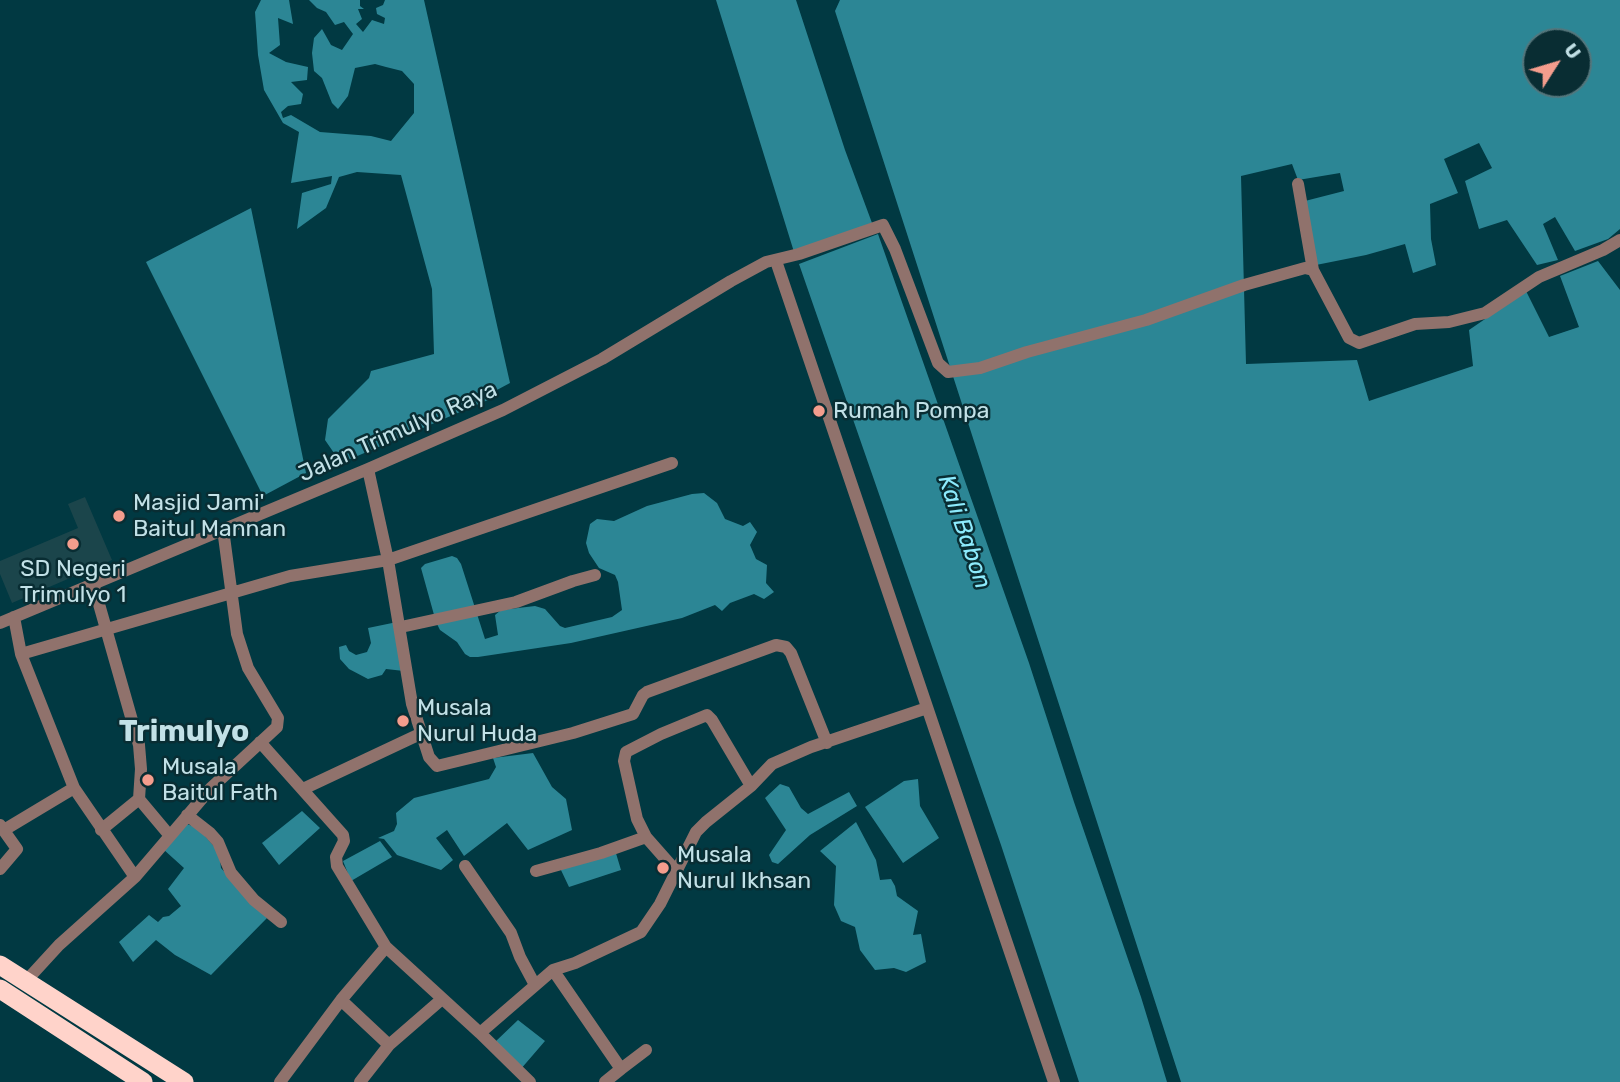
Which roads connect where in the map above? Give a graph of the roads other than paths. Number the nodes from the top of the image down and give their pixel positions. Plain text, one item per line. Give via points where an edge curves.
1 (1298, 184) dead end
2 (1620, 240) edge
3 (776, 261) junction
4 (1313, 270) junction
5 (672, 463) dead end
6 (368, 469) junction
7 (223, 529) junction
8 (388, 560) junction
9 (595, 575) dead end
10 (93, 583) junction
11 (231, 591) junction
12 (14, 617) junction
13 (0, 623) edge
14 (401, 627) junction
15 (107, 629) junction
16 (21, 654) junction
17 (927, 708) junction
18 (421, 734) junction
19 (260, 742) junction
20 (827, 743) junction
21 (751, 786) junction
22 (74, 788) junction
23 (303, 789) junction
24 (139, 799) junction
25 (187, 815) junction
26 (2, 827) edge
27 (102, 830) junction
28 (170, 836) junction
29 (646, 837) junction
30 (465, 866) dead end
31 (0, 869) edge
32 (536, 871) dead end
33 (676, 871) junction
34 (135, 877) junction
35 (281, 922) dead end
36 (386, 947) junction
37 (0, 965) edge
38 (553, 970) junction
39 (26, 981) junction
40 (535, 985) junction
41 (0, 990) edge
42 (442, 999) junction
43 (341, 1000) junction
44 (480, 1033) junction
45 (389, 1045) junction
46 (646, 1050) dead end
47 (621, 1069) junction
48 (143, 1082) edge
49 (184, 1082) edge
50 (281, 1082) edge
51 (360, 1082) edge
52 (530, 1082) edge
53 (605, 1082) edge
54 (1054, 1082) edge

1 - 4 street
2 - 4 street via 1539,277 1485,313 1450,323 1415,324 1359,343 1349,338
3 - 4 street, Jalan Trimulyo Raya via 883,225 938,363 948,372 979,368 1146,320 1244,285 1305,268
3 - 6 street, Jalan Trimulyo Raya via 731,281 602,359 503,410
3 - 17 street
5 - 8 street
6 - 7 street, Jalan Trimulyo Raya
6 - 8 street
7 - 10 street, Jalan Trimulyo Raya
7 - 11 street
8 - 11 street
8 - 14 street
9 - 14 street via 516,602
10 - 12 street, Jalan Trimulyo Raya
10 - 15 street
11 - 15 street
11 - 19 street via 243,656 278,718 277,727
12 - 13 street, Jalan Trimulyo Raya
12 - 16 street
14 - 18 street
15 - 16 street
15 - 24 street via 139,745
16 - 22 street
17 - 20 street
17 - 54 street
18 - 20 street via 432,763 444,766 633,714 647,692 781,645 791,653
18 - 23 street
19 - 23 street
19 - 25 street
20 - 21 street via 777,761
21 - 29 street via 707,715 660,734 624,755 637,819
21 - 33 street via 700,827
22 - 26 street
22 - 27 street
23 - 36 street via 343,835 337,866
24 - 27 street
24 - 28 street
25 - 28 street
25 - 35 street via 218,842 225,864 238,882
26 - 31 street via 17,851
27 - 34 street
28 - 34 street
29 - 32 street
29 - 33 street
30 - 40 street via 511,933
33 - 38 street via 640,932
34 - 39 street
36 - 42 street
36 - 43 street
37 - 39 highway
38 - 40 street
38 - 47 street
39 - 49 highway
40 - 44 street
41 - 48 highway
42 - 44 street
42 - 45 street
43 - 45 street
43 - 50 street
44 - 52 street
45 - 51 street
46 - 47 street
47 - 53 street

